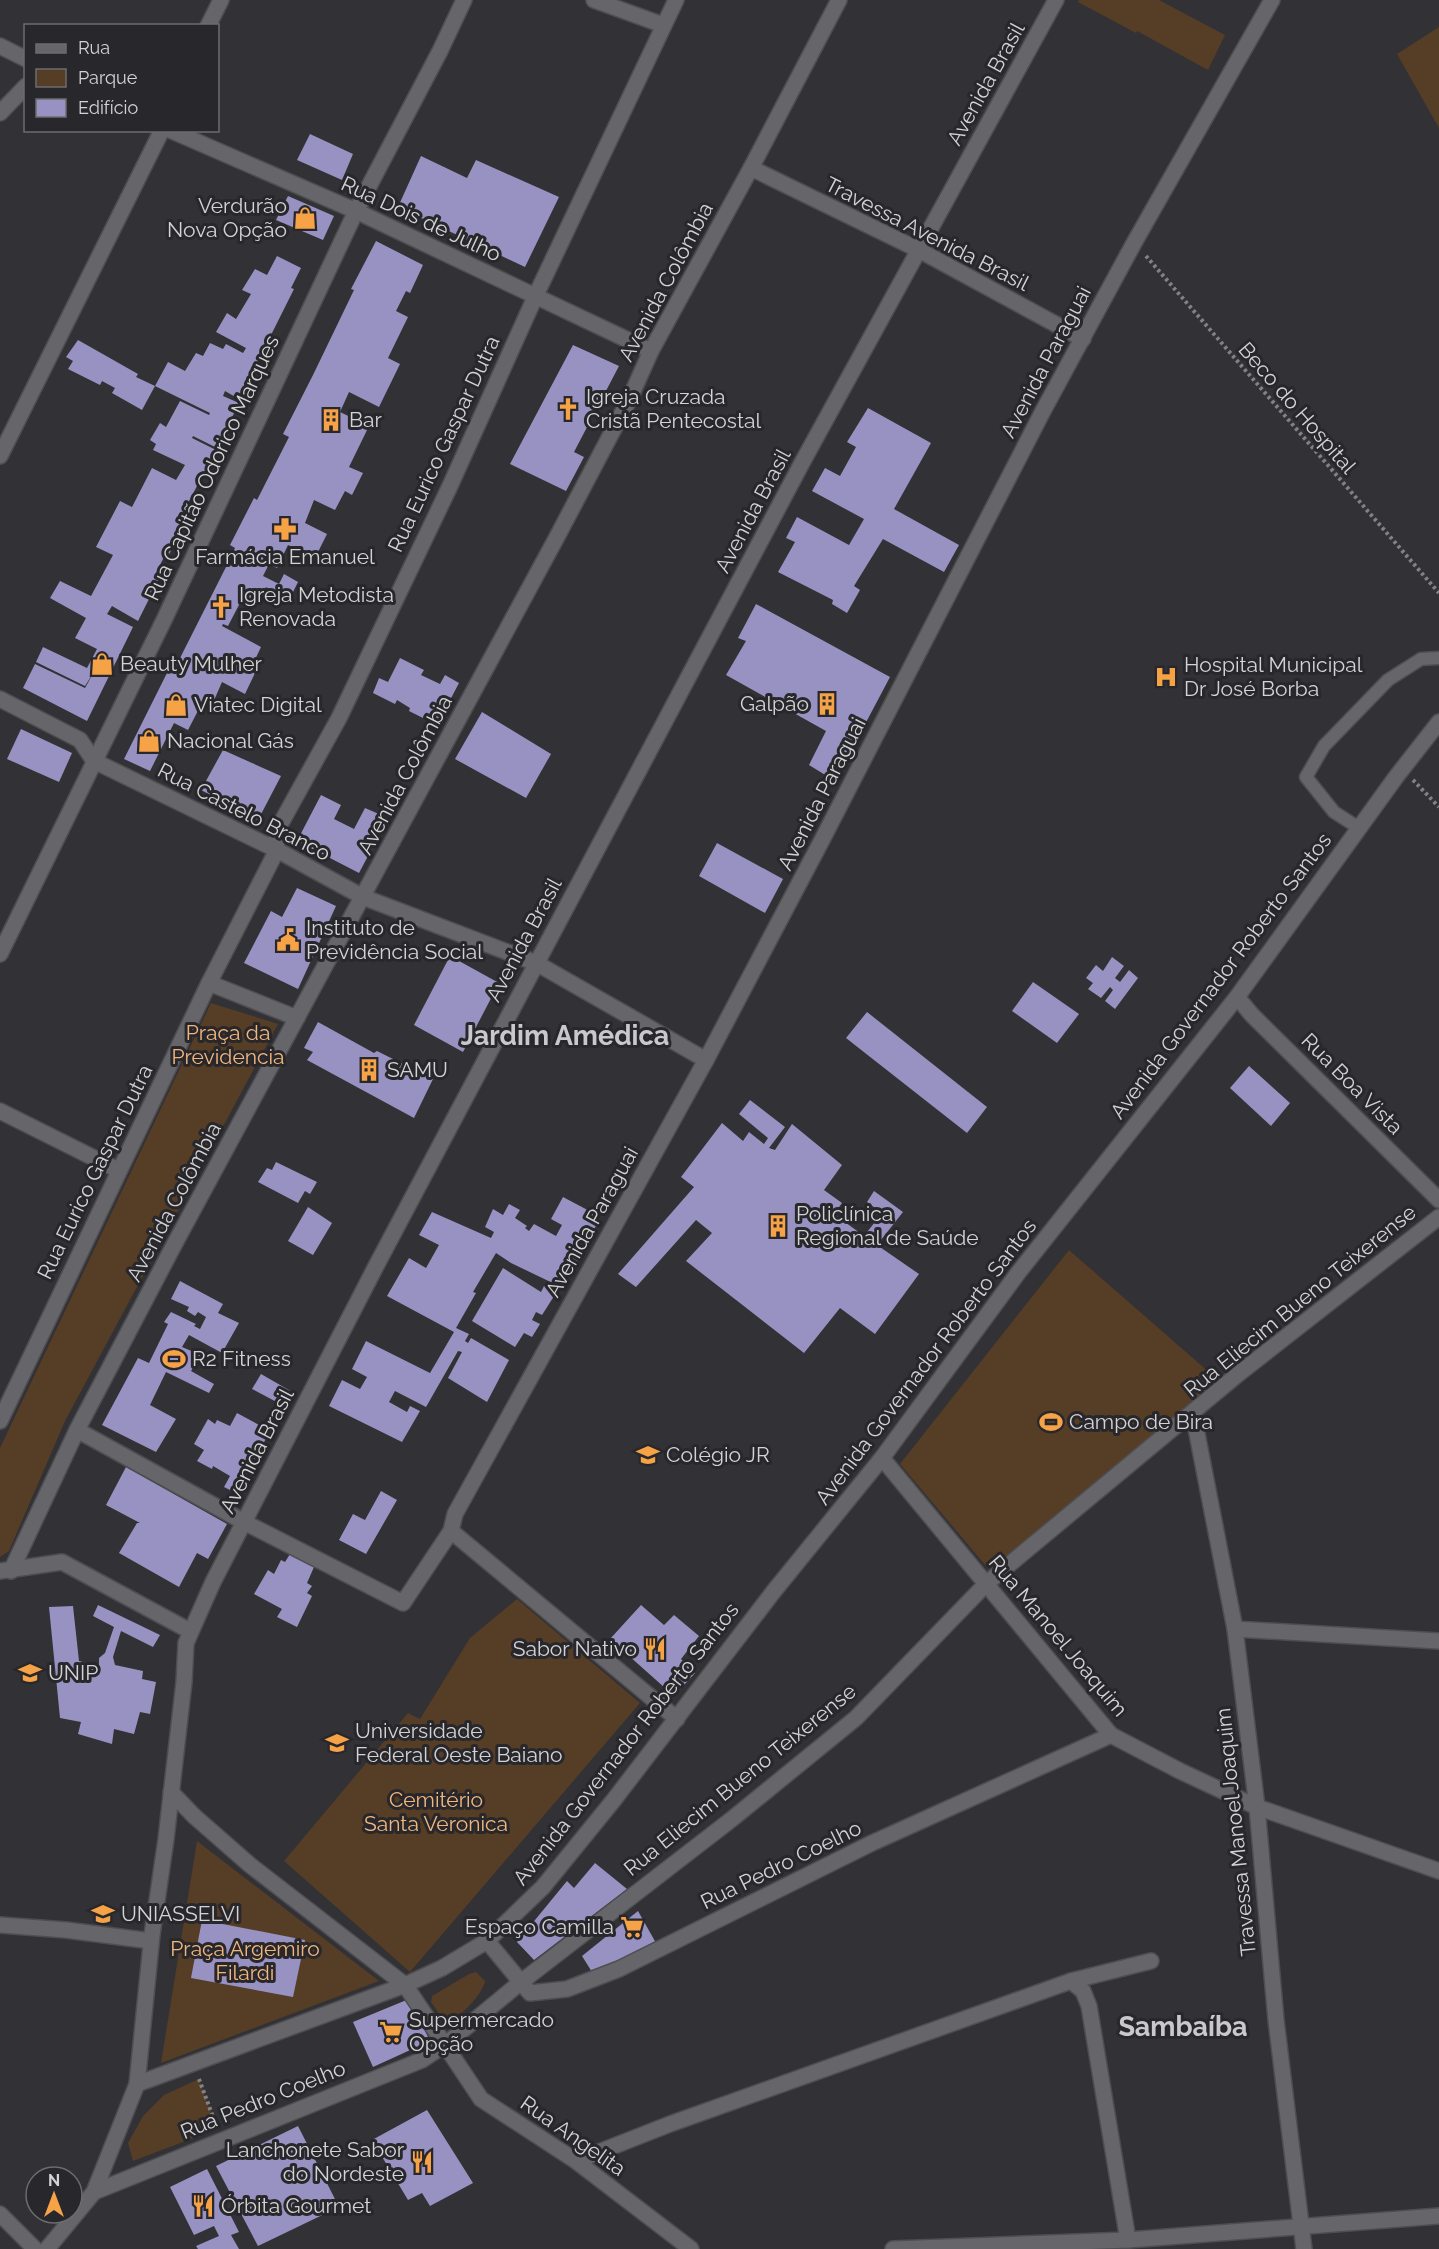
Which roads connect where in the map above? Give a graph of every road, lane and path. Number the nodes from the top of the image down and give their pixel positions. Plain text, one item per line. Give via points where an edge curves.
1 (221, 0) edge
2 (464, 0) edge
3 (594, 0) edge
4 (676, 0) edge
5 (839, 0) edge
6 (1056, 0) edge
7 (1272, 0) edge
8 (209, 24) edge
9 (663, 26) junction
10 (0, 46) edge
11 (24, 58) edge
12 (24, 88) edge
13 (0, 113) edge
14 (161, 132) edge
15 (175, 132) edge
16 (751, 168) junction
17 (356, 211) junction
18 (1134, 243) junction
19 (919, 250) junction
20 (536, 295) junction
21 (1083, 339) junction
22 (651, 351) junction
23 (0, 456) edge
24 (1439, 593) edge
25 (1439, 658) edge
26 (0, 699) edge
27 (1439, 722) edge
28 (94, 761) junction
29 (1402, 769) junction
30 (1439, 807) edge
31 (1359, 828) junction
32 (277, 850) junction
33 (363, 897) junction
34 (4, 933) edge
35 (0, 954) edge
36 (536, 963) junction
37 (209, 983) junction
38 (1237, 997) junction
39 (297, 1018) junction
40 (705, 1060) junction
41 (0, 1111) edge
42 (118, 1170) junction
43 (1439, 1200) edge
44 (1439, 1217) edge
45 (4, 1401) edge
46 (1193, 1413) junction
47 (0, 1421) edge
48 (77, 1430) junction
49 (882, 1458) junction
50 (244, 1522) junction
51 (451, 1531) junction
52 (5, 1571) edge
53 (987, 1582) junction
54 (1235, 1629) junction
55 (190, 1631) junction
56 (1439, 1641) edge
57 (677, 1719) junction
58 (1111, 1735) junction
59 (171, 1792) junction
60 (1257, 1807) junction
61 (1439, 1871) edge
62 (0, 1925) edge
63 (151, 1941) junction
64 (487, 1941) junction
65 (1151, 1961) dead end
66 (1071, 1981) junction
67 (521, 1982) junction
68 (405, 1985) junction
69 (446, 2044) junction
70 (193, 2064) junction
71 (137, 2084) junction
72 (222, 2140) junction
73 (576, 2162) junction
74 (94, 2192) junction
75 (0, 2214) edge
76 (1439, 2216) edge
77 (1302, 2225) junction
78 (1128, 2240) junction
79 (34, 2249) edge
80 (47, 2249) edge
81 (691, 2249) edge
82 (893, 2249) edge
83 (1304, 2249) edge

1 - 8 street
2 - 17 street, Rua Capitão Odorico Marques
3 - 9 street
4 - 9 street, Rua Eurico Gaspar Dutra
5 - 16 street, Avenida Colômbia
6 - 19 street, Avenida Brasil
7 - 18 street, Avenida Paraguai
9 - 20 street, Rua Eurico Gaspar Dutra
10 - 11 street
12 - 13 street
14 - 23 street
15 - 17 street, Rua Dois de Julho
16 - 19 street, Travessa Avenida Brasil
16 - 22 street, Avenida Colômbia
17 - 20 street, Rua Dois de Julho
17 - 28 street, Rua Capitão Odorico Marques
18 - 21 street, Avenida Paraguai
18 - 24 path, Beco do Hospital
19 - 21 street, Travessa Avenida Brasil
19 - 36 street, Avenida Brasil
20 - 22 street, Rua Dois de Julho
20 - 32 street, Rua Eurico Gaspar Dutra via 339,718 276,832
21 - 40 street, Avenida Paraguai
22 - 33 street, Avenida Colômbia via 558,535
25 - 31 lane via 1421,659 1388,680 1324,746 1306,777 1334,812
26 - 28 street, Rua Castelo Branco via 80,741
27 - 29 street, Avenida Governador Roberto Santos
28 - 32 street, Rua Castelo Branco
28 - 34 street, Rua Capitão Odorico Marques
29 - 30 path
29 - 31 street, Avenida Governador Roberto Santos
31 - 38 street, Avenida Governador Roberto Santos
32 - 33 street, Rua Castelo Branco
32 - 37 street, Rua Eurico Gaspar Dutra
33 - 36 street, Rua Castelo Branco
33 - 39 street, Avenida Colômbia
34 - 35 street, Rua Capitão Odorico Marques
36 - 40 street, Rua Castelo Branco
36 - 50 street, Avenida Brasil
37 - 39 street
37 - 42 street, Rua Eurico Gaspar Dutra
38 - 43 street, Rua Boa Vista
38 - 49 street, Avenida Governador Roberto Santos via 1018,1273
39 - 48 street, Avenida Colômbia
40 - 51 street, Avenida Paraguai via 455,1514
41 - 42 street
42 - 45 street, Rua Eurico Gaspar Dutra
44 - 46 street, Rua Eliecim Bueno Teixerense
45 - 47 street, Rua Eurico Gaspar Dutra
46 - 53 street, Rua Eliecim Bueno Teixerense
46 - 54 street, Travessa Manoel Joaquim
48 - 50 street
48 - 52 street, Avenida Colômbia
49 - 53 street, Rua Manoel Joaquim
49 - 57 street, Avenida Governador Roberto Santos
50 - 51 street, Avenida Paraguai via 404,1603
50 - 55 street, Avenida Brasil
51 - 57 street
52 - 55 street via 62,1562
53 - 58 street, Rua Manoel Joaquim
53 - 67 street, Rua Eliecim Bueno Teixerense via 856,1718
54 - 56 street
54 - 60 street, Travessa Manoel Joaquim
55 - 59 street, Avenida Brasil
57 - 64 street, Avenida Governador Roberto Santos via 543,1887
58 - 60 street, Rua Manoel Joaquim
58 - 67 street, Rua Pedro Coelho via 872,1843 619,1969 547,1993 530,1993
59 - 63 street, Avenida Brasil
59 - 68 street, Rua Angelita via 250,1865
60 - 61 street, Rua Manoel Joaquim
60 - 77 street, Travessa Manoel Joaquim via 1276,2020
62 - 63 street
63 - 71 street, Avenida Brasil
64 - 67 street, Rua Pedro Coelho
64 - 68 street, Avenida Governador Roberto Santos
65 - 66 street
66 - 73 street via 670,2124
66 - 78 street via 1083,1991 1089,2006
67 - 69 street, Rua Eliecim Bueno Teixerense
68 - 69 street, Rua Angelita
68 - 70 street, Avenida Governador Roberto Santos
69 - 72 street, Rua Pedro Coelho via 422,2060
69 - 73 street, Rua Angelita via 481,2099
70 - 71 street, Avenida Governador Roberto Santos
70 - 72 path
71 - 74 street, Avenida Brasil
72 - 74 street, Rua Pedro Coelho
73 - 81 street, Rua Angelita
74 - 80 street
75 - 79 street
76 - 77 street
77 - 78 street
77 - 83 street, Travessa Manoel Joaquim
78 - 82 street

